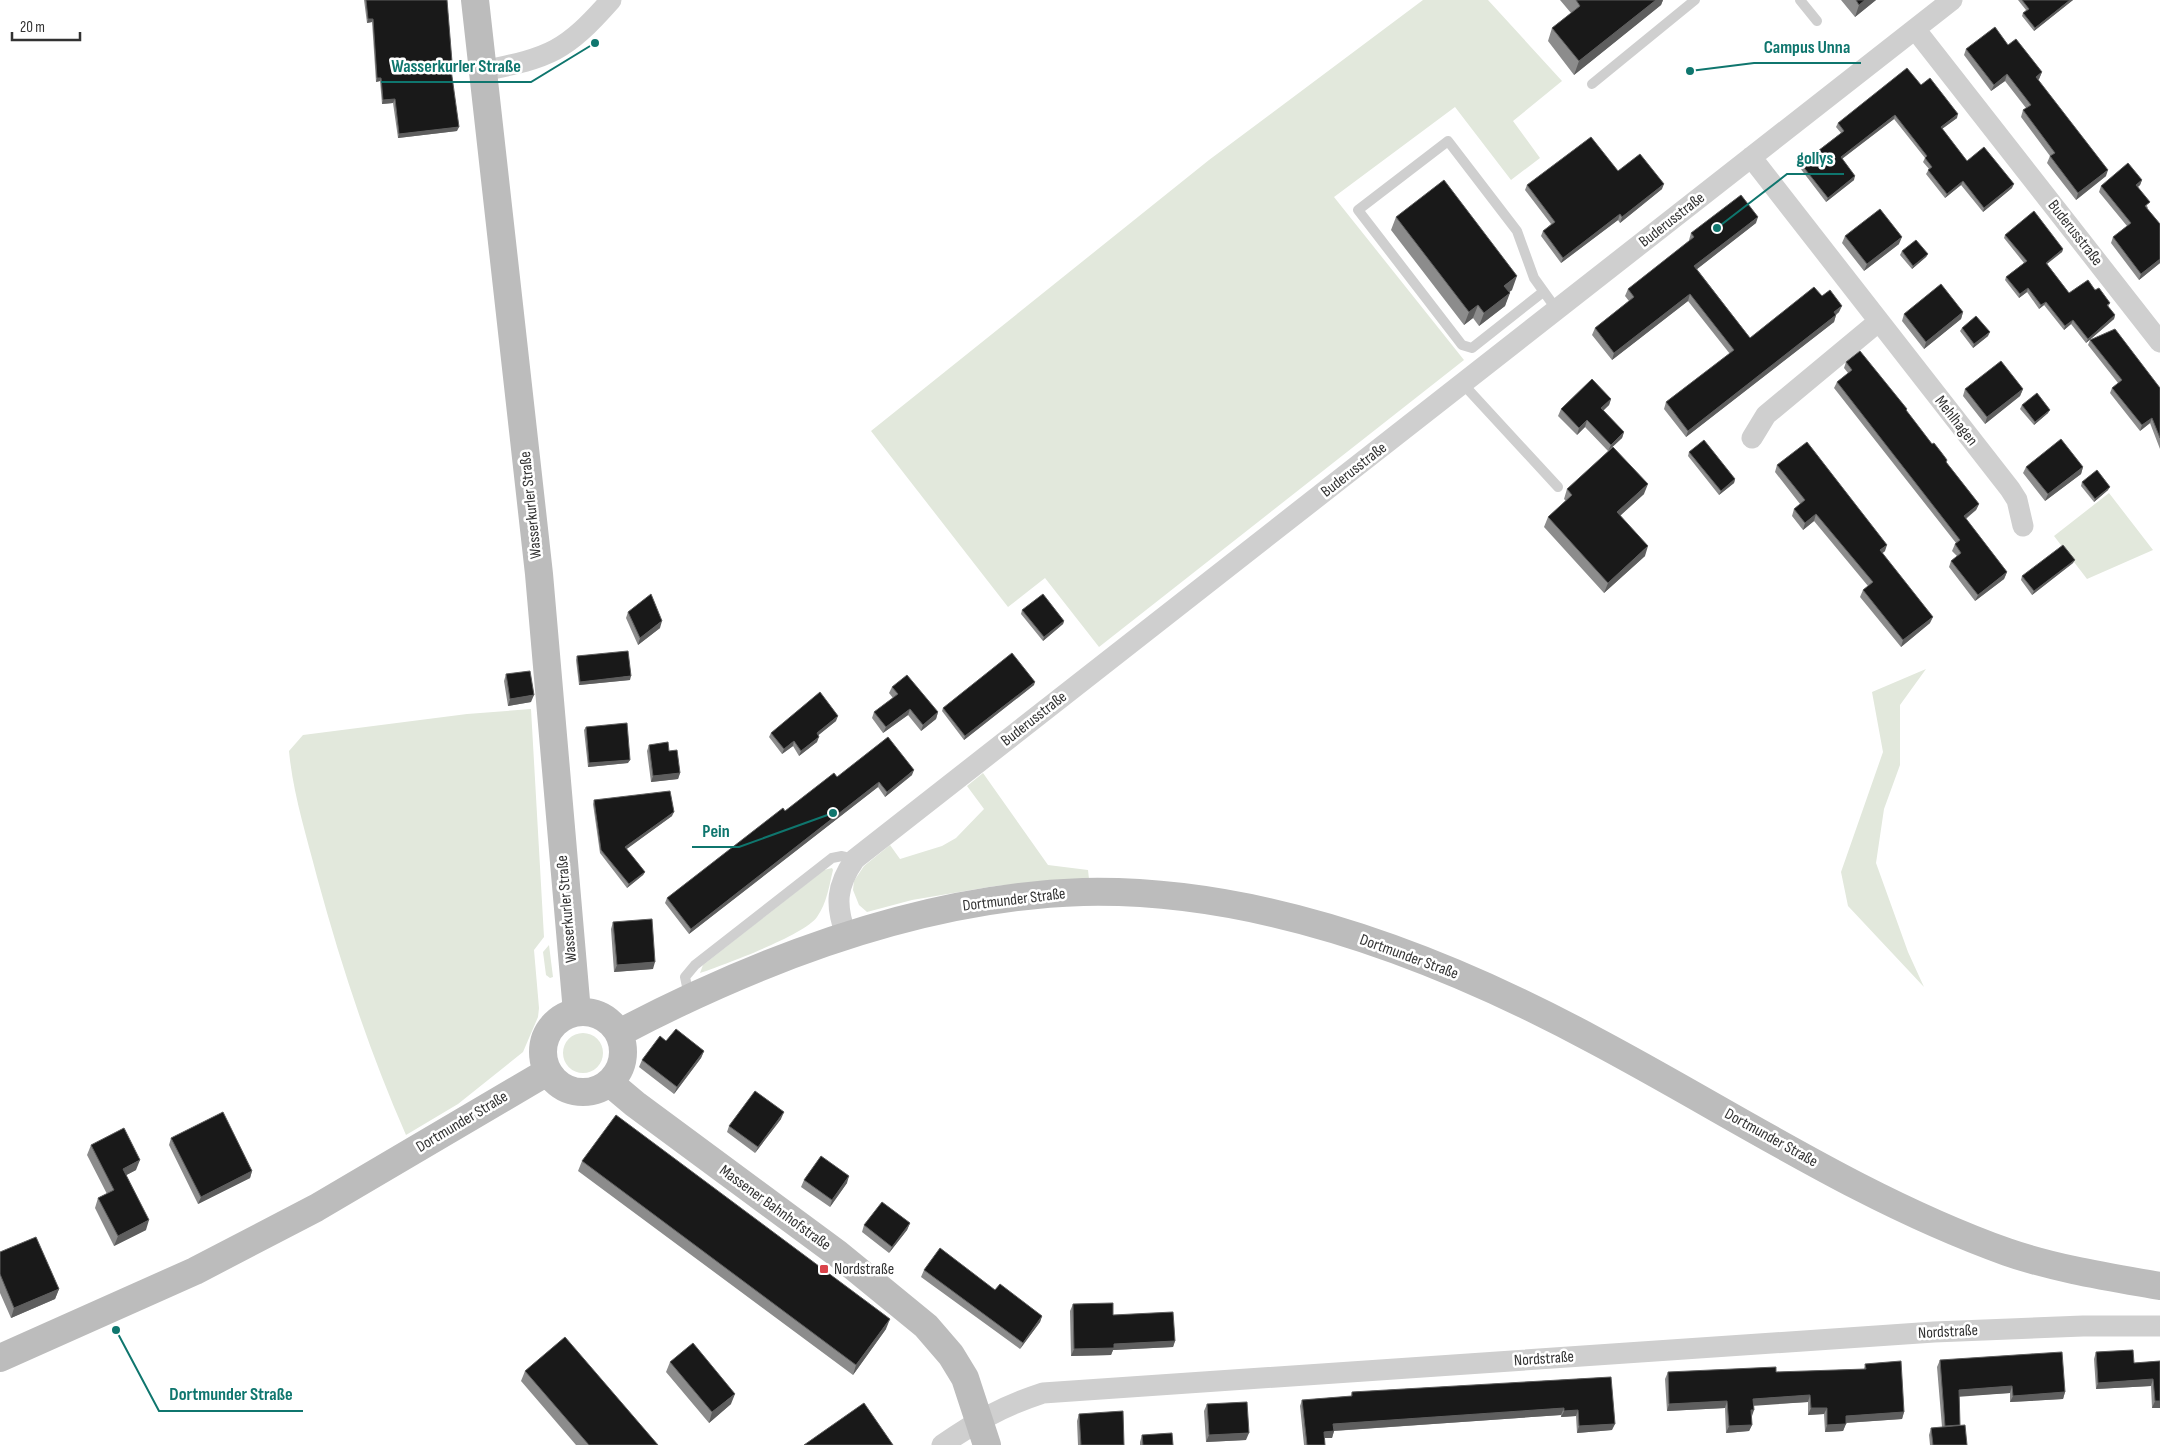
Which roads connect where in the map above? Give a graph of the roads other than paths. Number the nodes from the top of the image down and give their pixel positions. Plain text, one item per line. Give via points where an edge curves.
1 (475, 0) edge
2 (611, 0) edge
3 (1695, 0) edge
4 (1800, 0) edge
5 (1952, 0) edge
6 (1817, 21) dead end
7 (1915, 29) junction
8 (484, 71) junction
9 (1592, 84) dead end
10 (1752, 157) junction
11 (1543, 292) junction
12 (1557, 310) junction
13 (1878, 322) junction
14 (2160, 342) edge
15 (1463, 384) junction
16 (1752, 438) dead end
17 (1558, 487) dead end
18 (2023, 526) dead end
19 (855, 859) junction
20 (846, 935) junction
21 (689, 1000) junction
22 (577, 1012) junction
23 (619, 1033) junction
24 (547, 1072) junction
25 (610, 1083) junction
26 (2160, 1286) edge
27 (2160, 1326) edge
28 (0, 1358) edge
29 (980, 1419) junction
30 (942, 1445) edge
31 (988, 1445) edge

1 - 8 main road, Wasserkurler Straße
2 - 8 street via 584,31 552,53
3 - 9 lane
4 - 6 lane
5 - 7 street, Buderusstraße
7 - 10 street, Buderusstraße
7 - 14 street, Buderusstraße
8 - 22 main road, Wasserkurler Straße via 541,592
10 - 12 street, Buderusstraße
10 - 13 street, Mehlhagen
11 - 11 lane via 1534,278 1517,231 1448,140 1358,210 1462,345 1472,348
11 - 12 lane
12 - 15 street, Buderusstraße
13 - 16 street via 1766,415
13 - 18 street, Mehlhagen via 2010,489 2017,500
15 - 17 lane
15 - 19 street, Buderusstraße
19 - 20 street, Buderusstraße via 844,875 839,894 839,915
19 - 21 lane via 832,858 695,966 685,977
20 - 21 main road, Dortmunder Straße
20 - 26 main road, Dortmunder Straße via 939,910 1008,898 1084,892 1171,896 1252,908 1312,924 1460,974 1592,1038 1788,1149 1906,1210 2008,1252 2093,1275
21 - 23 main road, Dortmunder Straße
22 - 23 main road via 593,1013 608,1020
22 - 24 main road via 562,1017 550,1028 542,1057
23 - 25 main road via 624,1057
24 - 25 main road via 558,1085 573,1092 589,1093
24 - 28 main road, Dortmunder Straße via 299,1217 195,1271
25 - 29 main road, Massener Bahnhofstraße via 838,1254 926,1326 951,1355 965,1378
27 - 29 street, Nordstraße via 1934,1332 1043,1393
29 - 30 street, Nordstraße
29 - 31 main road, Massener Bahnhofstraße

